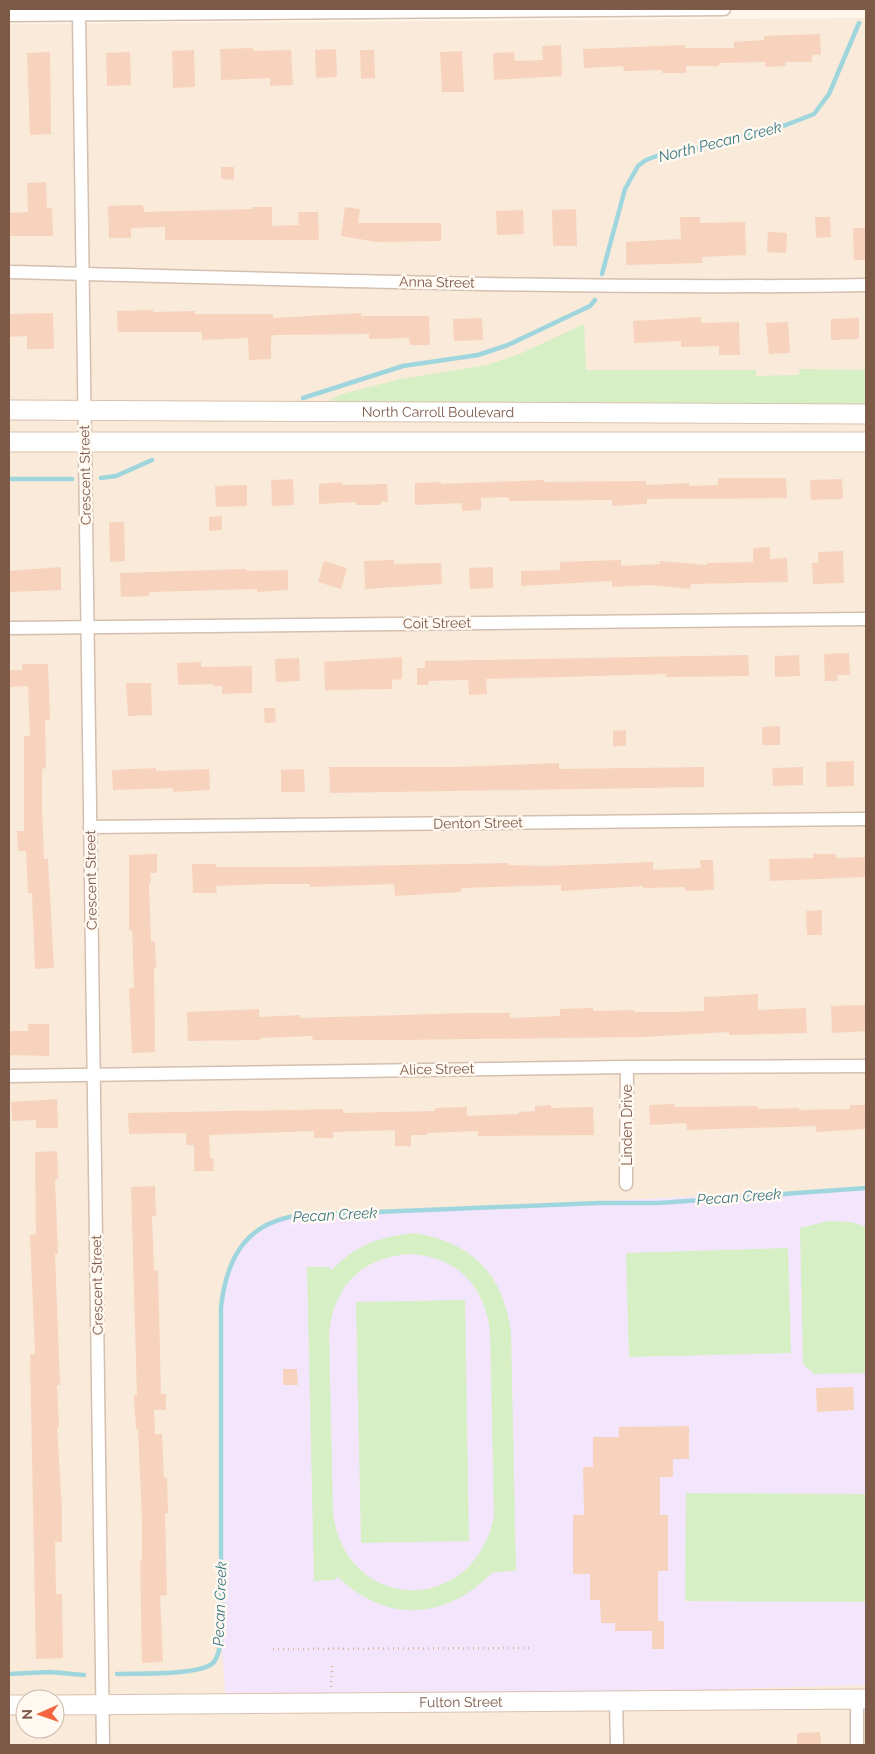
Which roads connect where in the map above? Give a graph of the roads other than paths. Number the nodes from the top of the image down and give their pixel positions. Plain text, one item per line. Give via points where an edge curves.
1 (648, 9) edge
2 (724, 9) edge
3 (286, 11) edge
4 (79, 14) junction
5 (9, 15) edge
6 (9, 272) edge
7 (83, 274) junction
8 (866, 286) edge
9 (9, 410) edge
10 (85, 410) junction
11 (866, 414) edge
12 (9, 442) edge
13 (85, 442) junction
14 (866, 442) edge
15 (866, 618) edge
16 (88, 627) junction
17 (9, 628) edge
18 (866, 819) edge
19 (90, 827) junction
20 (866, 1066) edge
21 (627, 1067) junction
22 (94, 1074) junction
23 (9, 1076) edge
24 (626, 1184) dead end
25 (862, 1699) edge
26 (616, 1700) junction
27 (102, 1704) junction
28 (65, 1705) edge
29 (103, 1745) edge
30 (617, 1745) edge
31 (857, 1745) edge

1 - 2 street
1 - 3 street
3 - 4 street
4 - 5 street
4 - 7 street, Crescent Street
6 - 7 street, Anna Street
7 - 8 street, Anna Street via 585,285
7 - 10 street, Crescent Street
9 - 10 main road, North Carroll Boulevard
10 - 11 main road, North Carroll Boulevard
10 - 13 street, Crescent Street
12 - 13 main road
13 - 14 main road
13 - 16 street, Crescent Street
15 - 16 street, Coit Street
16 - 17 street, Coit Street
16 - 19 street, Crescent Street
18 - 19 street, Denton Street
19 - 22 street, Crescent Street
20 - 21 street, Alice Street
21 - 22 street, Alice Street
21 - 24 street, Linden Drive
22 - 23 street, Alice Street
22 - 27 street, Crescent Street
25 - 26 main road, Fulton Street
25 - 31 street
26 - 27 main road, Fulton Street
26 - 30 street
27 - 28 main road, Fulton Street
27 - 29 street, Crescent Street

